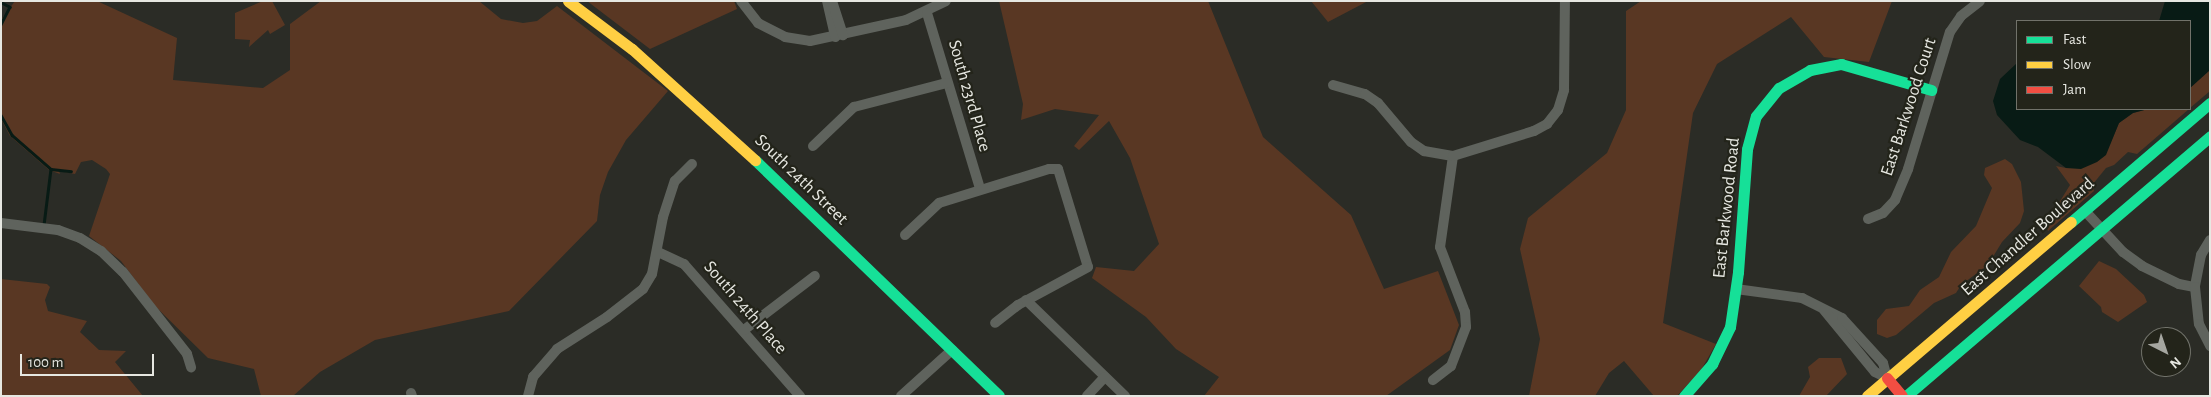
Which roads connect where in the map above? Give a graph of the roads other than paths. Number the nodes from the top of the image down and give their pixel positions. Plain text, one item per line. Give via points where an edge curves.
1 (568, 1) edge
2 (741, 1) edge
3 (946, 1) edge
4 (1565, 1) edge
5 (1980, 1) edge
6 (831, 5) edge
7 (927, 13) junction
8 (839, 36) junction
9 (947, 83) junction
10 (1333, 85) dead end
11 (1930, 90) junction
12 (2210, 103) edge
13 (2210, 136) edge
14 (813, 146) dead end
15 (1453, 156) junction
16 (692, 164) dead end
17 (980, 189) junction
18 (2085, 211) junction
19 (1868, 219) dead end
20 (1, 223) edge
21 (2102, 230) junction
22 (905, 235) dead end
23 (2210, 240) edge
24 (658, 252) junction
25 (815, 276) dead end
26 (2194, 287) junction
27 (1736, 289) junction
28 (1026, 300) junction
29 (995, 323) dead end
30 (744, 330) junction
31 (2210, 346) edge
32 (952, 350) junction
33 (191, 367) dead end
34 (1105, 377) junction
35 (1887, 378) junction
36 (1433, 380) dead end
37 (528, 396) edge
38 (800, 396) edge
39 (901, 396) edge
40 (999, 396) edge
41 (1087, 396) edge
42 (1125, 396) edge
43 (1684, 396) edge
44 (1867, 396) edge
45 (1902, 396) edge
46 (1906, 396) edge

1 - 32 street, South 24th Street via 632,49 718,124
2 - 8 street via 758,23 785,37 810,41
3 - 7 street
4 - 15 street via 1564,90 1558,110 1547,124 1534,131
5 - 11 street, East Barkwood Court via 1961,16 1950,32
6 - 8 street
7 - 8 street
7 - 9 street, South 23rd Place
9 - 14 street via 854,107
9 - 17 street, South 23rd Place
10 - 15 street via 1356,90 1372,98 1411,142 1424,151
11 - 19 street, East Barkwood Court via 1908,169 1895,200 1883,213
11 - 27 street, East Barkwood Road via 1842,64 1810,70 1779,88 1756,116 1747,149
12 - 18 street, East Chandler Boulevard
13 - 21 street
15 - 36 street via 1440,247 1465,312 1466,327 1451,366
16 - 24 street via 675,181 663,217
17 - 22 street via 939,203
17 - 28 street via 1058,169 1088,267
18 - 21 street
18 - 35 street, East Chandler Boulevard
20 - 33 street via 58,230 101,251 123,272 187,354
21 - 26 street via 2142,266 2179,284
21 - 46 street
23 - 26 street via 2201,255
24 - 30 street, South 24th Place via 684,264
24 - 37 street via 652,274 643,289 558,349 533,377
25 - 30 street
26 - 31 street via 2199,324
27 - 35 street via 1802,298 1842,318 1883,364
27 - 43 street, East Barkwood Road via 1724,342 1707,370
28 - 29 street
28 - 34 street
30 - 38 street, South 24th Place
32 - 39 street
32 - 40 street, South 24th Street
34 - 41 street
34 - 42 street
35 - 44 street, East Chandler Boulevard
35 - 45 street

